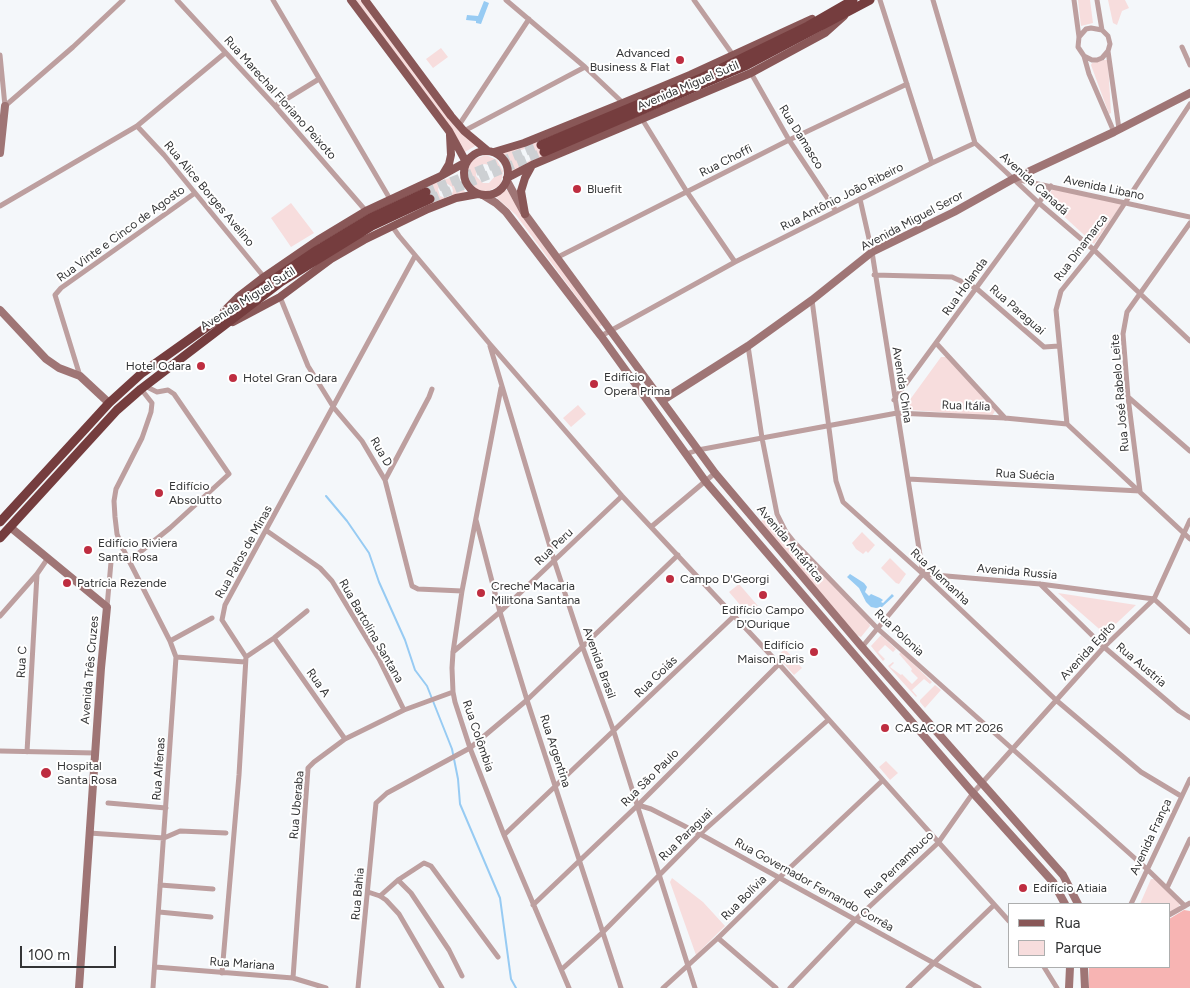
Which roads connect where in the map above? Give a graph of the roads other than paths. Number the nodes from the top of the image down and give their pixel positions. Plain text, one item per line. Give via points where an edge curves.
1 (123, 0) edge
2 (177, 0) edge
3 (273, 0) edge
4 (350, 0) edge
5 (365, 0) edge
6 (506, 0) edge
7 (694, 0) edge
8 (852, 0) edge
9 (870, 0) edge
10 (880, 0) edge
11 (933, 0) edge
12 (1074, 0) edge
13 (1097, 0) edge
14 (848, 12) junction
15 (529, 19) junction
16 (1102, 30) junction
17 (1079, 36) junction
18 (1182, 47) dead end
19 (1108, 51) junction
20 (225, 53) junction
21 (0, 55) edge
22 (733, 55) junction
23 (1084, 56) junction
24 (1190, 65) edge
25 (585, 67) junction
26 (751, 73) junction
27 (320, 79) junction
28 (907, 84) junction
29 (1190, 92) edge
30 (623, 103) junction
31 (1190, 104) edge
32 (275, 106) junction
33 (3, 108) edge
34 (642, 119) junction
35 (137, 126) junction
36 (461, 128) junction
37 (449, 131) junction
38 (1116, 131) junction
39 (789, 140) junction
40 (975, 143) junction
41 (491, 151) junction
42 (0, 153) edge
43 (466, 162) junction
44 (932, 163) junction
45 (532, 165) junction
46 (439, 177) junction
47 (1013, 179) junction
48 (507, 180) junction
49 (1052, 186) junction
50 (687, 192) junction
51 (195, 193) junction
52 (480, 194) junction
53 (428, 196) tunnel mouth
54 (860, 198) junction
55 (390, 199) junction
56 (1039, 203) junction
57 (1126, 203) junction
58 (0, 206) edge
59 (366, 211) junction
60 (836, 211) junction
61 (525, 214) junction
62 (1190, 217) edge
63 (1190, 223) edge
64 (392, 226) junction
65 (1094, 250) junction
66 (872, 252) junction
67 (415, 256) junction
68 (556, 258) junction
69 (734, 262) junction
70 (874, 275) junction
71 (264, 277) junction
72 (976, 288) junction
73 (1139, 293) junction
74 (280, 296) junction
75 (812, 300) junction
76 (0, 310) edge
77 (217, 325) junction
78 (610, 331) junction
79 (601, 336) junction
80 (1190, 341) edge
81 (489, 343) junction
82 (936, 343) junction
83 (748, 346) junction
84 (1059, 346) junction
85 (80, 376) junction
86 (143, 387) junction
87 (501, 387) junction
88 (432, 389) dead end
89 (157, 392) junction
90 (1128, 398) junction
91 (663, 400) junction
92 (894, 400) junction
93 (109, 403) junction
94 (152, 403) junction
95 (334, 408) junction
96 (897, 413) junction
97 (1004, 418) junction
98 (1067, 424) junction
99 (829, 425) junction
100 (762, 438) junction
101 (698, 450) junction
102 (1190, 451) edge
103 (686, 454) junction
104 (716, 473) junction
105 (908, 479) junction
106 (385, 480) junction
107 (706, 482) junction
108 (1140, 491) junction
109 (622, 496) junction
110 (476, 519) junction
111 (1190, 520) edge
112 (0, 522) edge
113 (10, 527) junction
114 (651, 527) junction
115 (267, 531) junction
116 (1184, 534) junction
117 (0, 538) edge
118 (1190, 539) edge
119 (678, 555) junction
120 (48, 558) junction
121 (554, 560) junction
122 (129, 561) junction
123 (37, 574) junction
124 (923, 574) junction
125 (1040, 584) junction
126 (462, 591) junction
127 (1154, 599) junction
128 (107, 607) junction
129 (307, 611) dead end
130 (500, 612) junction
131 (0, 616) edge
132 (734, 616) junction
133 (212, 618) dead end
134 (877, 628) junction
135 (1190, 632) edge
136 (274, 638) junction
137 (170, 641) junction
138 (862, 647) junction
139 (1104, 647) junction
140 (583, 648) junction
141 (453, 652) junction
142 (176, 657) junction
143 (246, 659) junction
144 (779, 664) junction
145 (894, 683) junction
146 (885, 690) junction
147 (453, 692) junction
148 (527, 700) junction
149 (1056, 700) junction
150 (404, 710) junction
151 (1190, 718) edge
152 (828, 720) junction
153 (614, 732) junction
154 (345, 739) junction
155 (470, 748) junction
156 (1012, 749) junction
157 (0, 751) edge
158 (27, 752) junction
159 (95, 753) junction
160 (1190, 779) edge
161 (882, 781) junction
162 (982, 784) junction
163 (556, 787) junction
164 (973, 793) junction
165 (1181, 796) junction
166 (108, 803) dead end
167 (638, 805) junction
168 (166, 808) junction
169 (89, 833) junction
170 (226, 833) dead end
171 (700, 834) junction
172 (504, 835) junction
173 (164, 838) junction
174 (1190, 839) edge
175 (938, 843) junction
176 (580, 862) junction
177 (1148, 870) junction
178 (658, 876) junction
179 (779, 878) junction
180 (398, 880) junction
181 (160, 886) junction
182 (1167, 888) junction
183 (213, 889) dead end
184 (368, 892) junction
185 (380, 896) junction
186 (1064, 903) edge
187 (1077, 903) edge
188 (1132, 903) edge
189 (1188, 904) edge
190 (533, 905) junction
191 (994, 905) junction
192 (159, 912) junction
193 (1170, 914) edge
194 (211, 917) dead end
195 (855, 920) junction
196 (1008, 920) edge
197 (603, 932) junction
198 (718, 938) junction
199 (498, 957) dead end
200 (934, 962) junction
201 (687, 965) junction
202 (155, 967) junction
203 (1045, 968) edge
204 (1070, 968) edge
205 (1084, 968) edge
206 (562, 969) junction
207 (222, 973) junction
208 (462, 976) dead end
209 (293, 978) junction
210 (80, 988) edge
211 (154, 988) edge
212 (326, 988) edge
213 (358, 988) edge
214 (442, 988) edge
215 (569, 988) edge
216 (621, 988) edge
217 (663, 988) edge
218 (695, 988) edge
219 (776, 988) edge
220 (790, 988) edge
221 (908, 988) edge
222 (979, 988) edge
223 (1056, 988) edge
224 (1069, 988) edge
225 (1084, 988) edge

1 - 33 street
2 - 20 street, Rua Marechal Floriano Peixoto
3 - 27 street
4 - 37 main road
5 - 36 main road
6 - 15 street
7 - 22 street
8 - 14 highway via 808,26 699,79 542,148 721,78
8 - 22 main road, Avenida Miguel Sutil
9 - 14 highway, Avenida Miguel Sutil
10 - 28 street
11 - 40 street
12 - 17 street
13 - 16 street
14 - 26 main road, Avenida Miguel Sutil via 825,33
15 - 25 street
15 - 36 street
16 - 17 street via 1086,29
16 - 19 street via 1110,40
17 - 23 street via 1078,47
18 - 24 street
19 - 23 street via 1097,60
19 - 38 street
20 - 32 street, Rua Marechal Floriano Peixoto
20 - 35 street
21 - 33 street
22 - 30 main road, Avenida Miguel Sutil
23 - 38 street
25 - 30 street
25 - 36 street
26 - 34 main road, Avenida Miguel Sutil
26 - 39 street, Rua Damasco
27 - 32 street
27 - 55 street
28 - 39 street, Rua Choffi
28 - 44 street
29 - 38 main road, Avenida Miguel Seror
30 - 41 main road, Avenida Miguel Sutil via 524,143
31 - 57 street, Rua Dinamarca
32 - 59 street, Rua Marechal Floriano Peixoto
33 - 42 main road
34 - 45 main road, Avenida Miguel Sutil
34 - 50 street
35 - 51 street, Rua Alice Borges Avelino
35 - 58 street
36 - 41 main road
37 - 43 main road
37 - 46 main road via 451,155 446,170
38 - 47 main road, Avenida Miguel Seror
39 - 50 street, Rua Choffi
39 - 60 street, Rua Damasco
40 - 44 street, Rua Antônio João Ribeiro
40 - 47 street, Avenida Canadá
41 - 43 main road via 478,152
41 - 48 main road via 506,162
43 - 46 main road, Avenida Miguel Sutil
43 - 52 main road via 465,181 470,189
44 - 54 street, Rua Antônio João Ribeiro
45 - 48 main road, Avenida Miguel Sutil
45 - 61 main road via 521,191
46 - 55 main road, Avenida Miguel Sutil
47 - 49 street, Avenida Libano
47 - 56 street, Avenida Canadá
47 - 66 main road, Avenida Miguel Seror
48 - 52 main road via 496,192
48 - 61 main road, Avenida Antártica
49 - 56 street, Rua Holanda
49 - 57 street, Avenida Libano
50 - 68 street, Rua Choffi
50 - 69 street
51 - 71 street, Rua Alice Borges Avelino
51 - 85 street, Rua Vinte e Cinco de Agosto via 55,295
52 - 64 main road, Avenida Miguel Sutil via 456,198
52 - 79 main road, Avenida Antártica via 506,212
53 - 77 highway via 325,254
54 - 60 street, Rua Antônio João Ribeiro
54 - 66 street, Avenida China
55 - 59 main road, Avenida Miguel Sutil
56 - 65 street, Avenida Canadá
56 - 72 street, Rua Holanda
57 - 62 street, Avenida Libano
57 - 65 street, Rua Dinamarca
59 - 71 main road, Avenida Miguel Sutil
60 - 69 street, Rua Antônio João Ribeiro
61 - 68 main road, Avenida Antártica
63 - 73 street, Rua José Rabelo Leite
64 - 67 street
64 - 74 main road, Avenida Miguel Sutil via 331,259
65 - 73 street, Avenida Canadá
65 - 84 street, Rua Dinamarca via 1061,291 1056,310
66 - 70 street, Avenida China
66 - 75 main road, Avenida Miguel Seror
67 - 81 street
67 - 95 street, Rua Patos de Minas
68 - 78 main road, Avenida Antártica
69 - 78 street, Rua Antônio João Ribeiro
70 - 72 street, Rua Paraguai via 952,277
70 - 92 street, Avenida China
71 - 77 main road, Avenida Miguel Sutil via 238,297
72 - 82 street, Rua Holanda
72 - 84 street, Rua Paraguai via 1044,347
73 - 80 street, Avenida Canadá
73 - 90 street, Rua José Rabelo Leite via 1127,312 1123,334
74 - 77 main road, Avenida Miguel Sutil
74 - 95 street, Rua D via 308,366
75 - 83 main road, Avenida Miguel Seror
75 - 99 street, Rua Alemanha
76 - 85 main road via 46,359
77 - 86 highway, Avenida Miguel Sutil
77 - 93 highway, Avenida Miguel Sutil via 142,373
78 - 79 street, Rua Antônio João Ribeiro
78 - 91 main road, Avenida Antártica
79 - 103 main road, Avenida Antártica
81 - 87 street, Avenida Brasil
81 - 109 street
82 - 92 street, Rua Holanda
82 - 97 street
83 - 91 main road, Avenida Miguel Seror
83 - 100 street, Rua Polonia
84 - 98 street, Rua Dinamarca
85 - 93 main road
86 - 89 street
86 - 94 street
86 - 113 highway, Avenida Miguel Sutil via 117,410
87 - 110 street, Rua Colômbia
87 - 121 street, Avenida Brasil
88 - 106 street
89 - 94 street
89 - 122 street via 168,390 174,394 229,474
90 - 102 street
90 - 108 street, Rua José Rabelo Leite
91 - 101 main road, Avenida Antártica
92 - 96 street, Avenida China
93 - 112 highway, Avenida Miguel Sutil
94 - 122 street via 142,438 116,489 114,501 117,534
95 - 106 street, Rua D via 362,441
95 - 115 street, Rua Patos de Minas
96 - 97 street, Rua Itália
96 - 99 street, Rua Itália
96 - 105 street, Avenida China
97 - 98 street, Rua Itália
98 - 108 street
99 - 100 street, Rua Itália
99 - 124 street, Rua Alemanha via 836,481 843,502
100 - 101 street, Rua Itália
100 - 134 street, Rua Polonia via 777,514 786,532
101 - 103 street, Rua Itália
101 - 104 main road, Avenida Antártica
103 - 107 main road, Avenida Antártica
104 - 107 street
104 - 138 main road, Avenida Antártica
105 - 108 street, Rua Suécia
105 - 124 street, Avenida China
106 - 126 street, Rua D via 412,586
107 - 114 street
107 - 146 main road, Avenida Antártica
108 - 116 street
109 - 114 street
109 - 121 street, Rua Peru
110 - 126 street, Rua Colômbia
110 - 130 street, Rua Argentina
111 - 116 street, Avenida Egito
113 - 117 highway, Avenida Miguel Sutil
113 - 120 main road
114 - 119 street
115 - 143 street, Rua Patos de Minas via 225,605 222,620
115 - 150 street, Rua Bartolina Santana via 320,568 332,581 379,659
116 - 118 street
116 - 127 street, Avenida Egito
119 - 132 street
119 - 140 street
120 - 123 street
120 - 128 main road
121 - 130 street, Rua Peru
121 - 140 street, Avenida Brasil
122 - 128 street, Avenida Três Cruzes via 121,557 111,562
122 - 137 street, Rua Alfenas
123 - 131 street
123 - 158 street, Rua C
124 - 125 street, Avenida Russia
124 - 134 street
124 - 149 street, Rua Alemanha
125 - 127 street, Avenida Russia
125 - 139 street, Rua Austria
126 - 141 street, Rua Colômbia
127 - 135 street
127 - 139 street, Avenida Egito
128 - 159 main road, Avenida Três Cruzes
129 - 136 street
130 - 141 street, Rua Peru
130 - 148 street, Rua Argentina
132 - 144 street
132 - 153 street, Rua Goiás
133 - 137 street
134 - 138 street
134 - 156 street, Rua Polonia
136 - 143 street
136 - 154 street, Rua A
137 - 142 street, Rua Alfenas
138 - 145 main road, Avenida Antártica
139 - 149 street, Avenida Egito
139 - 151 street, Rua Austria
140 - 148 street
140 - 153 street, Avenida Brasil
141 - 147 street, Rua Colômbia
142 - 143 street
142 - 168 street, Rua Alfenas
143 - 207 street
144 - 152 street
144 - 167 street, Rua São Paulo
145 - 146 main road
145 - 162 main road, Avenida Antártica
146 - 164 main road, Avenida Antártica
147 - 150 street, Rua Uberaba
147 - 155 street, Rua Colômbia
148 - 155 street
148 - 163 street, Rua Argentina
149 - 156 street, Avenida Egito
149 - 165 street, Rua Alemanha via 1141,772
150 - 154 street, Rua Uberaba
152 - 161 street
152 - 171 street, Rua Paraguai
153 - 163 street, Rua Goiás
153 - 167 street, Avenida Brasil
154 - 209 street, Rua Uberaba via 308,768
155 - 172 street, Rua Colômbia
155 - 184 street, Rua Bahia via 387,793 376,803
156 - 162 street, Avenida Egito
156 - 177 street, Rua Polonia
157 - 158 street
158 - 159 street
159 - 169 main road, Avenida Três Cruzes
160 - 165 street, Avenida França
161 - 175 street
161 - 179 street, Rua Bolívia
162 - 164 street, Rua Pernambuco
162 - 187 main road, Avenida Antártica via 1062,875
163 - 172 street, Rua Goiás
163 - 176 street, Rua Argentina
164 - 175 street, Rua Pernambuco
164 - 186 main road, Avenida Antártica via 1053,882
165 - 177 street, Avenida França
166 - 168 street
167 - 171 street, Rua Governador Fernando Corrêa
167 - 176 street, Rua São Paulo
167 - 178 street, Avenida Brasil
168 - 173 street, Rua Alfenas
169 - 173 street
169 - 210 main road, Avenida Três Cruzes
170 - 173 street via 180,831
171 - 178 street, Rua Paraguai
171 - 179 street, Rua Governador Fernando Corrêa
172 - 190 street, Rua Colômbia
173 - 181 street, Rua Alfenas
174 - 182 street
175 - 191 street
175 - 195 street, Rua Pernambuco
176 - 190 street, Rua São Paulo
176 - 197 street, Rua Argentina
177 - 182 street
177 - 188 street, Avenida França
178 - 197 street, Rua Paraguai
178 - 201 street, Avenida Brasil
179 - 195 street, Rua Governador Fernando Corrêa
179 - 198 street, Rua Bolívia
180 - 185 street
180 - 199 street via 424,863 432,866
180 - 208 street via 411,893 449,950
181 - 183 street
181 - 192 street, Rua Alfenas
182 - 189 street
184 - 185 street
184 - 213 street, Rua Bahia
185 - 214 street via 399,914
189 - 193 street
190 - 206 street, Rua Colômbia
191 - 196 street
191 - 200 street
192 - 194 street
192 - 202 street, Rua Alfenas
195 - 200 street, Rua Governador Fernando Corrêa
195 - 220 street, Rua Pernambuco
197 - 206 street, Rua Paraguai
197 - 216 street, Rua Argentina
198 - 201 street, Rua Bolívia
198 - 219 street
200 - 221 street
200 - 222 street, Rua Governador Fernando Corrêa
201 - 217 street, Rua Bolívia
201 - 218 street, Avenida Brasil
202 - 207 street, Rua Mariana
202 - 211 street, Rua Alfenas
203 - 223 street
204 - 224 main road
205 - 225 main road
206 - 215 street, Rua Colômbia
207 - 209 street, Rua Mariana
209 - 212 street, Rua Mariana

